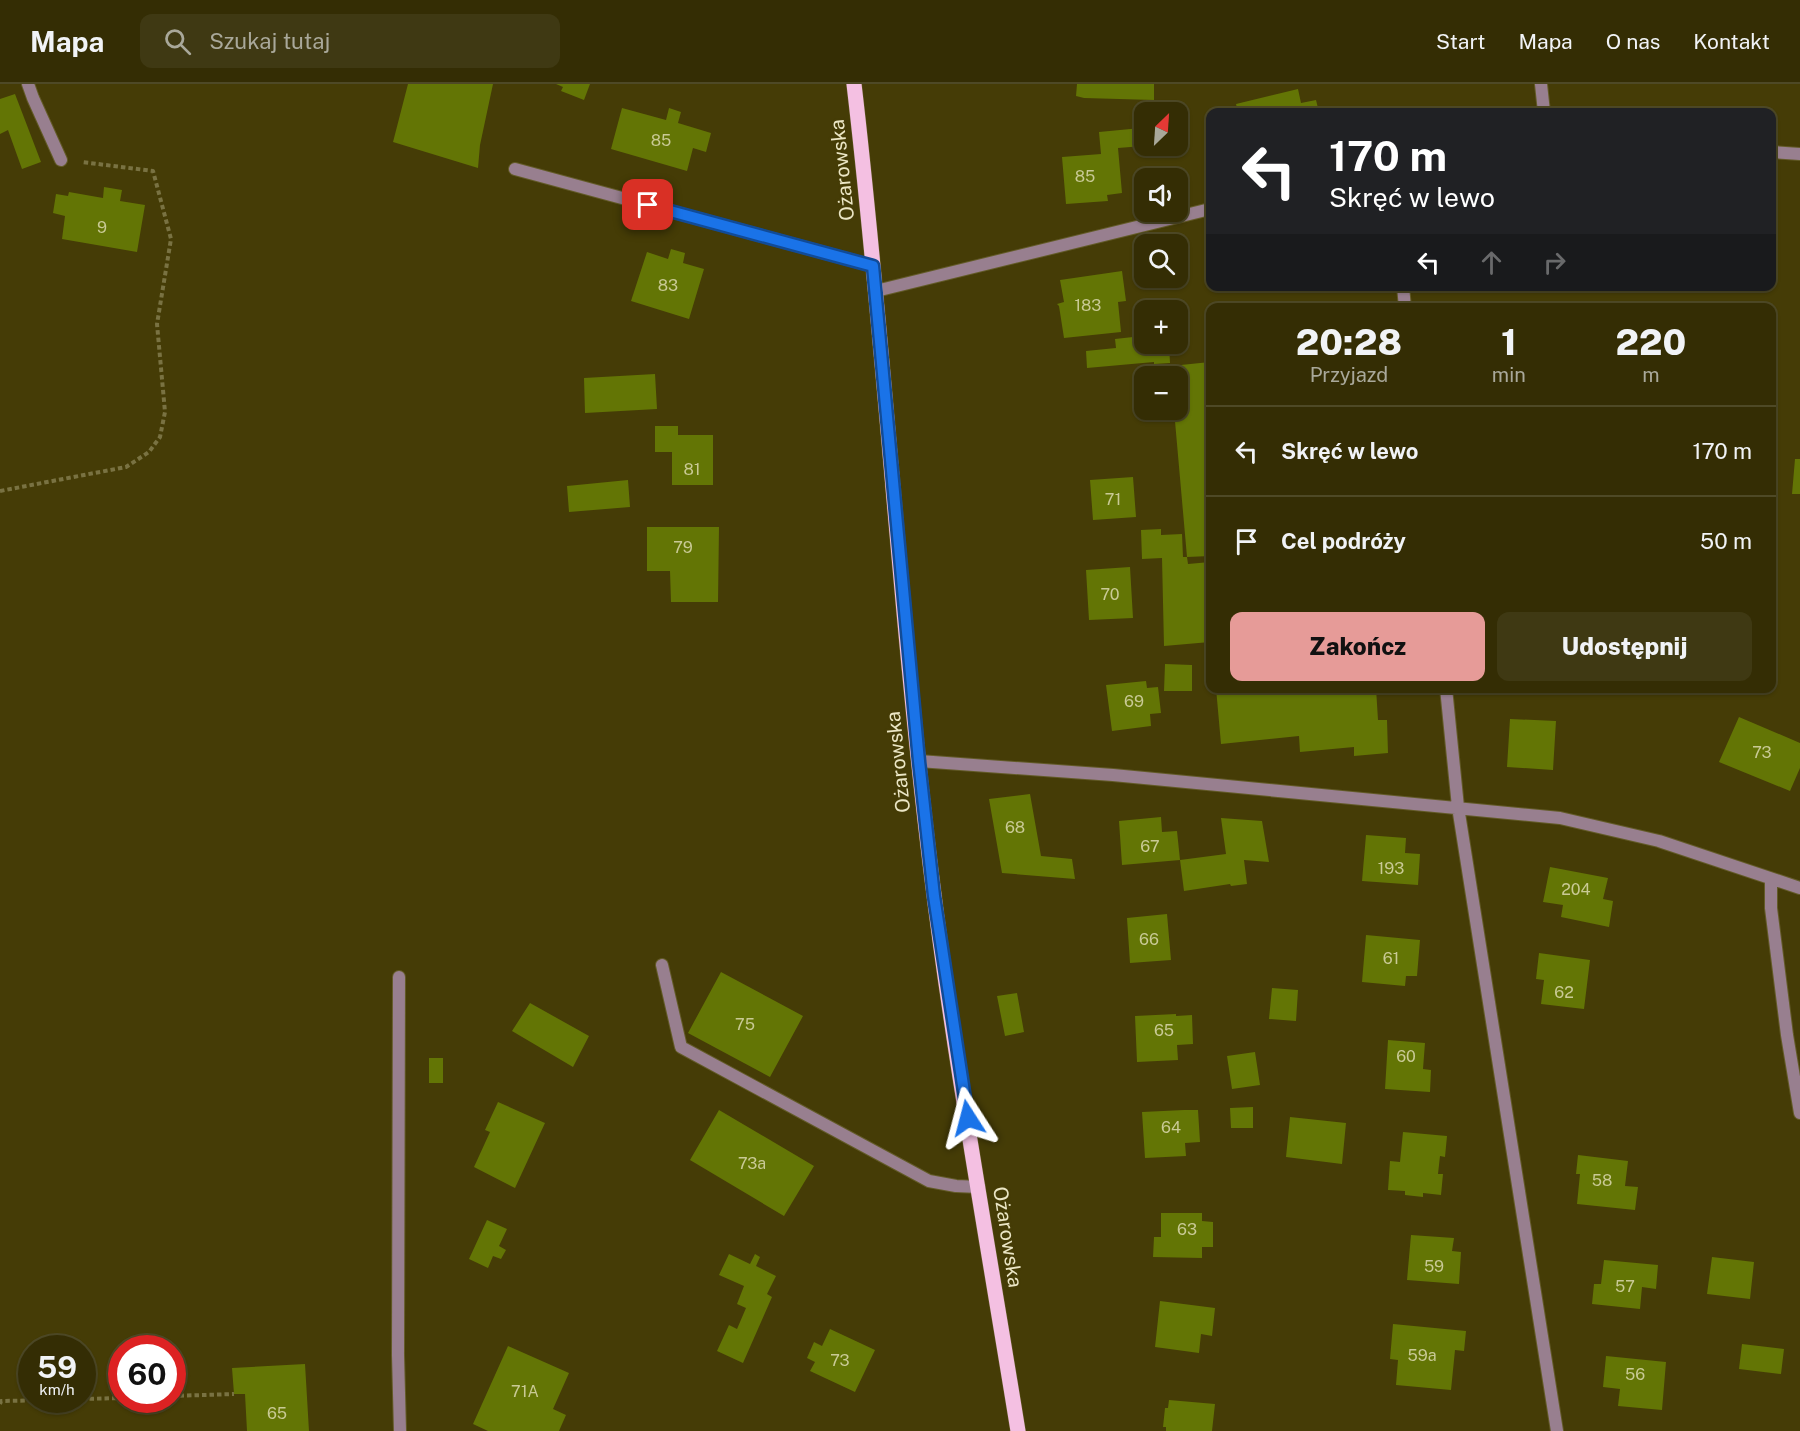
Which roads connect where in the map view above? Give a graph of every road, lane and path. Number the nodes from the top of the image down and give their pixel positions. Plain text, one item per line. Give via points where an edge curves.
1 (28, 84) edge
2 (854, 84) edge
3 (1541, 84) edge
4 (1544, 108) edge
5 (1776, 152) edge
6 (1800, 154) edge
7 (61, 160) joint
8 (515, 169) dead end
9 (1206, 210) edge
10 (873, 266) junction
11 (876, 291) junction
12 (0, 490) edge
13 (1447, 693) edge
14 (919, 761) junction
15 (1458, 807) junction
16 (1772, 880) junction
17 (1800, 888) edge
18 (662, 965) dead end
19 (399, 977) dead end
20 (1800, 1113) edge
21 (979, 1187) junction
22 (234, 1394) dead end
23 (186, 1396) edge
24 (18, 1401) edge
25 (0, 1404) edge
26 (400, 1431) edge
27 (1018, 1431) edge
28 (1557, 1431) edge

1 - 7 street
2 - 10 main road, Ożarowska
3 - 4 street
5 - 6 street
7 - 12 path via 153,171 171,239 157,324 165,411 160,437 149,452 126,467
8 - 10 street
9 - 11 street
10 - 11 main road, Ożarowska
11 - 14 main road, Ożarowska
13 - 15 street
14 - 15 street
14 - 21 main road, Ożarowska via 946,981
15 - 16 street via 1560,818 1659,841
15 - 28 street
16 - 17 street
16 - 20 street via 1771,908
18 - 21 street via 681,1047 929,1181
19 - 26 street
21 - 27 main road, Ożarowska
22 - 23 path
24 - 25 path

